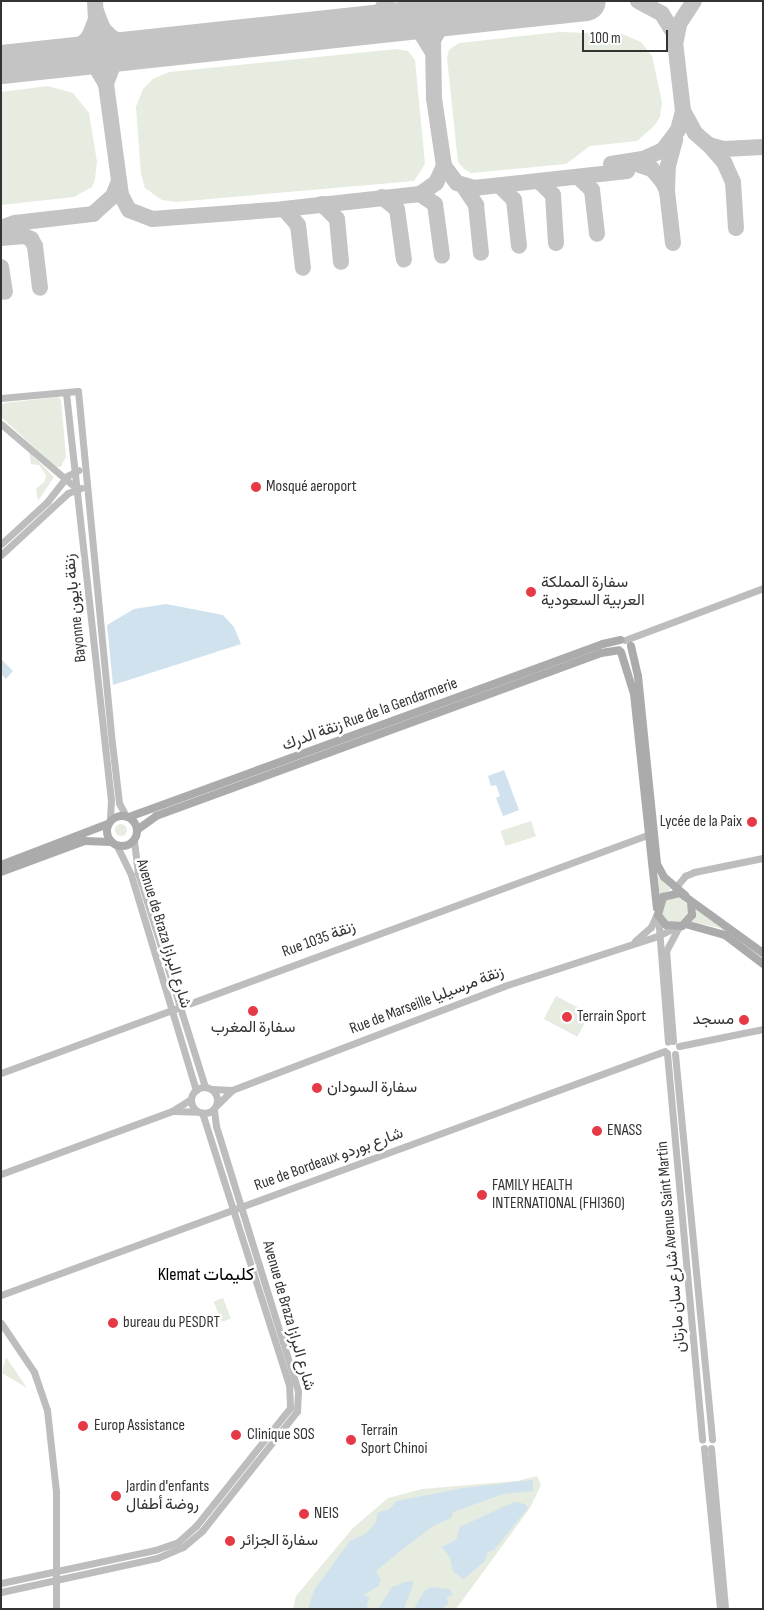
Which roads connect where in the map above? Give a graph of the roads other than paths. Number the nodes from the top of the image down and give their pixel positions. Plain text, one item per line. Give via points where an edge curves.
1 (66, 393) junction
2 (1, 398) edge
3 (79, 419) junction
4 (69, 421) junction
5 (1, 424) edge
6 (84, 469) junction
7 (75, 471) junction
8 (65, 479) junction
9 (86, 488) junction
10 (77, 489) junction
11 (1, 544) edge
12 (1, 555) edge
13 (763, 588) edge
14 (627, 642) junction
15 (620, 651) junction
16 (106, 724) junction
17 (109, 744) junction
18 (127, 817) junction
19 (109, 822) junction
20 (137, 830) junction
21 (647, 835) junction
22 (134, 841) junction
23 (114, 844) junction
24 (763, 858) edge
25 (1, 865) edge
26 (1, 872) edge
27 (675, 888) junction
28 (685, 895) junction
29 (691, 903) junction
30 (657, 911) junction
31 (679, 926) junction
32 (658, 936) junction
33 (633, 943) junction
34 (763, 953) edge
35 (763, 964) edge
36 (181, 1007) junction
37 (172, 1010) junction
38 (763, 1029) edge
39 (674, 1046) junction
40 (666, 1052) junction
41 (1, 1073) edge
42 (209, 1088) junction
43 (196, 1090) junction
44 (232, 1090) junction
45 (191, 1099) junction
46 (215, 1107) junction
47 (172, 1111) junction
48 (200, 1112) junction
49 (1, 1174) edge
50 (239, 1208) junction
51 (1, 1295) edge
52 (1, 1323) edge
53 (702, 1439) junction
54 (712, 1439) junction
55 (708, 1448) junction
56 (56, 1572) junction
57 (56, 1580) junction
58 (1, 1583) edge
59 (1, 1592) edge
60 (56, 1609) edge
61 (720, 1609) edge
62 (725, 1609) edge

1 - 2 main road
1 - 3 main road, Bayonne زنقة بايون via 78,392
1 - 4 main road, Bayonne زنقة بايون
3 - 4 main road
3 - 6 main road, Bayonne زنقة بايون
4 - 7 main road, Bayonne زنقة بايون
5 - 8 main road
6 - 7 main road
6 - 9 main road, Bayonne زنقة بايون
7 - 8 main road
7 - 10 main road, Bayonne زنقة بايون
8 - 10 main road
8 - 11 main road via 47,502
9 - 10 main road
9 - 16 main road, Bayonne زنقة بايون
10 - 12 main road via 68,493
10 - 16 main road, Bayonne زنقة بايون
13 - 14 main road via 644,632
14 - 15 main road via 618,645
14 - 18 main road, زنقة الدرك Rue de la Gendarmerie via 603,644
14 - 27 main road via 638,676 657,864 664,878
15 - 20 main road, زنقة الدرك Rue de la Gendarmerie via 609,650 156,816
15 - 21 main road via 634,694
16 - 17 main road, Bayonne زنقة بايون
17 - 18 main road, Bayonne زنقة بايون via 120,803
17 - 19 main road, Bayonne زنقة بايون
18 - 19 main road
18 - 20 main road
19 - 23 main road via 107,836
19 - 25 main road
20 - 22 main road
21 - 30 main road
21 - 36 main road, Rue 1035 زنقة
22 - 23 main road via 126,846
22 - 36 main road, Avenue de Braza شارع البرازا via 138,873
23 - 26 main road via 92,839
23 - 37 main road, Avenue de Braza شارع البرازا via 131,875
24 - 27 main road via 694,872
27 - 28 main road
28 - 29 main road
28 - 30 main road via 668,894
29 - 31 main road via 692,915
29 - 34 main road
30 - 31 main road via 666,925
30 - 32 main road, شارع سان مارتان Avenue Saint Martin
30 - 33 main road, Rue de Marseille زنقة مرسيليا via 651,927
31 - 32 main road, Rue de Marseille زنقة مرسيليا
31 - 35 main road via 725,935
31 - 39 main road, شارع سان مارتان Avenue Saint Martin via 666,951
32 - 33 main road, Rue de Marseille زنقة مرسيليا
32 - 39 main road, شارع سان مارتان Avenue Saint Martin
33 - 44 main road, Rue de Marseille زنقة مرسيليا via 504,986
36 - 37 main road, Rue 1035 زنقة
36 - 42 main road, Avenue de Braza شارع البرازا
37 - 41 main road, Rue 1035 زنقة
37 - 43 main road, Avenue de Braza شارع البرازا
38 - 39 main road
39 - 40 main road
39 - 40 main road
39 - 54 main road, شارع سان مارتان Avenue Saint Martin
40 - 50 main road, Rue de Bordeaux شارع بوردو
40 - 53 main road, شارع سان مارتان Avenue Saint Martin
42 - 43 main road
42 - 44 main road, Rue de Marseille زنقة مرسيليا
42 - 46 main road via 217,1097
43 - 45 main road
44 - 46 main road, Rue de Marseille زنقة مرسيليا
45 - 47 main road
45 - 48 main road
46 - 48 main road
46 - 50 main road, Avenue de Braza شارع البرازا via 216,1126
47 - 48 main road
47 - 49 main road
48 - 50 main road, Avenue de Braza شارع البرازا
50 - 51 main road, Rue de Bordeaux شارع بوردو
50 - 56 main road, Avenue de Braza شارع البرازا via 289,1384 290,1408 196,1526 178,1542 156,1550
50 - 57 main road, Avenue de Braza شارع البرازا via 298,1391 297,1410 202,1531 183,1547 157,1558
52 - 56 main road via 34,1372 47,1410 54,1466
53 - 54 main road
53 - 55 main road, شارع سان مارتان Avenue Saint Martin
54 - 55 main road, شارع سان مارتان Avenue Saint Martin
55 - 61 main road
55 - 62 main road
56 - 57 main road
56 - 58 main road, Avenue de Braza شارع البرازا
57 - 59 main road, Avenue de Braza شارع البرازا
57 - 60 main road

